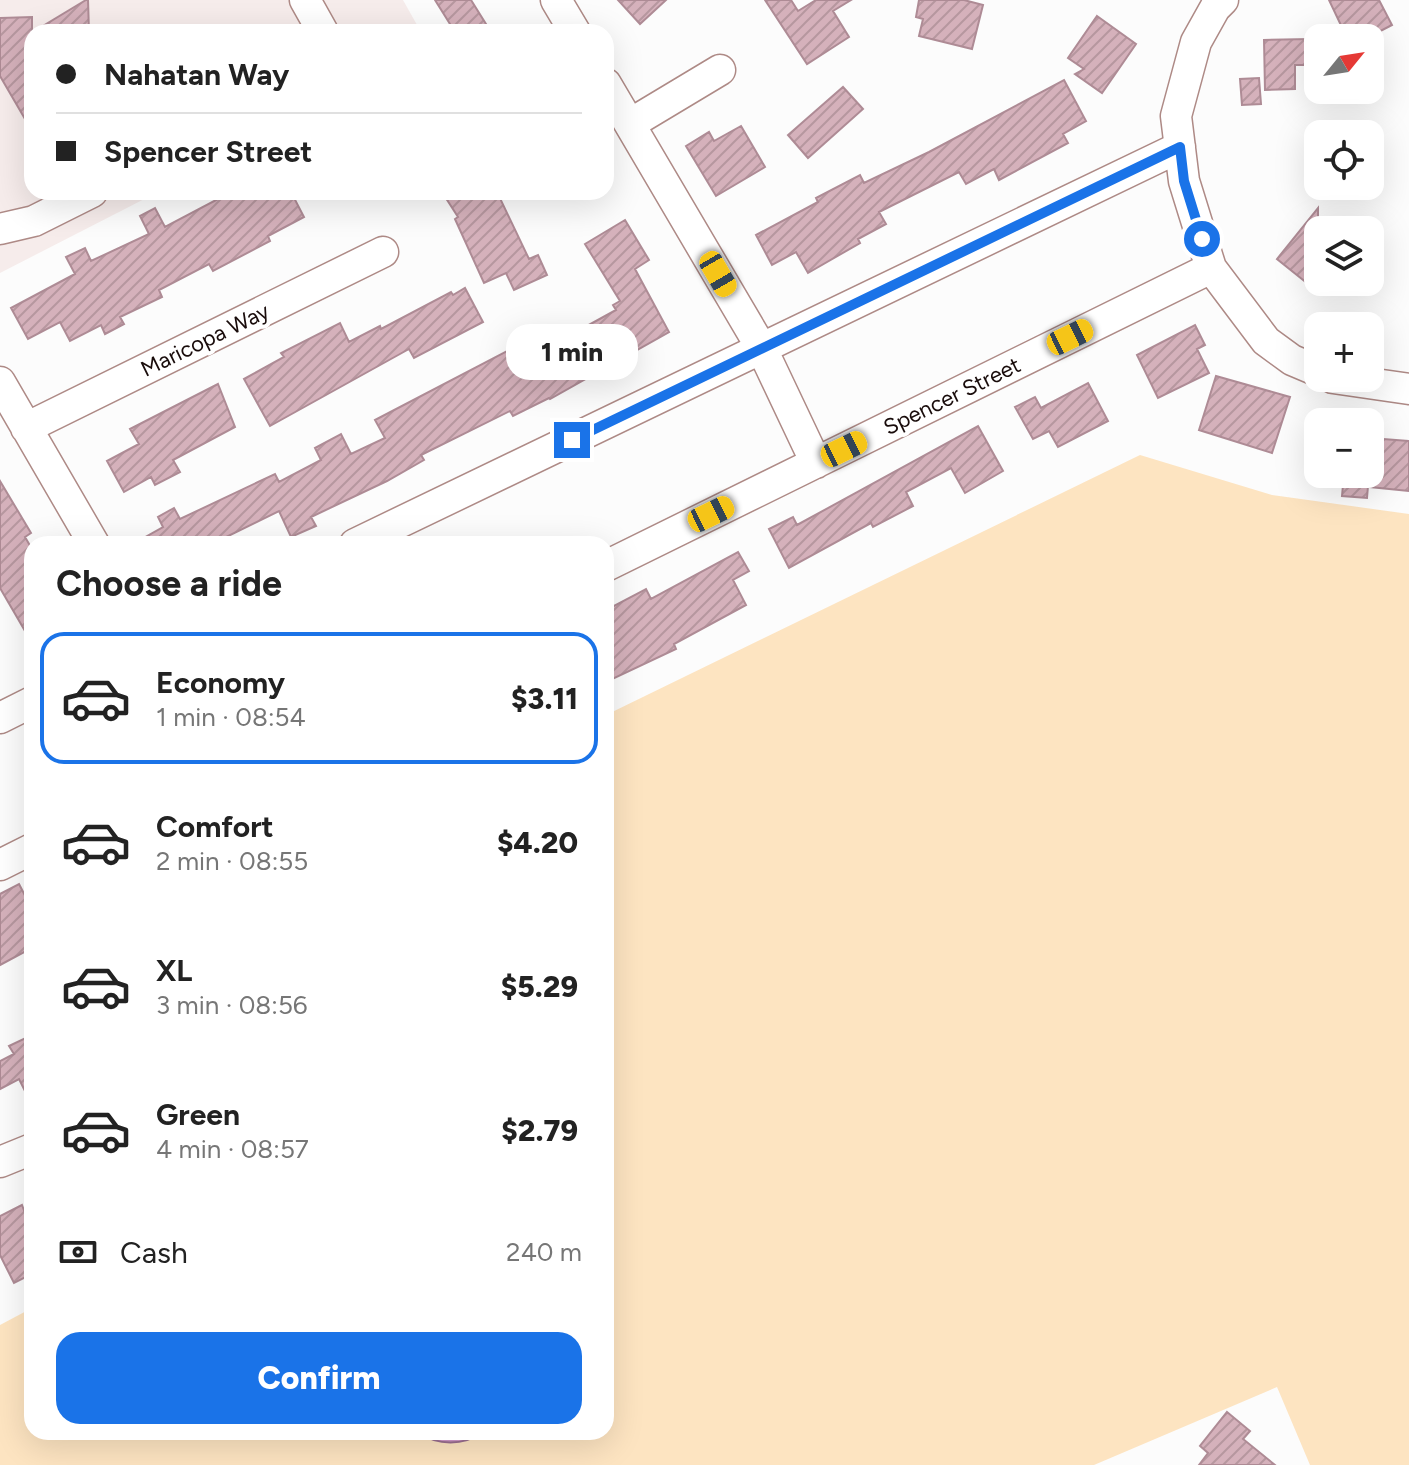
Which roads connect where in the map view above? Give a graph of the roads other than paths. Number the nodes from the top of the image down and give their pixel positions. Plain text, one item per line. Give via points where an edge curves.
1 (305, 0) edge
2 (556, 0) edge
3 (1223, 0) edge
4 (318, 24) edge
5 (570, 24) edge
6 (720, 70) dead end
7 (614, 97) edge
8 (630, 124) junction
9 (1180, 147) junction
10 (76, 200) edge
11 (0, 229) edge
12 (383, 252) dead end
13 (1211, 268) junction
14 (762, 349) junction
15 (1304, 365) edge
16 (0, 382) edge
17 (1384, 385) edge
18 (1409, 389) edge
19 (26, 428) junction
20 (816, 463) junction
21 (89, 536) edge
22 (372, 536) edge
23 (614, 562) edge
24 (24, 706) edge
25 (0, 718) edge
26 (24, 853) edge
27 (0, 865) edge
28 (24, 1152) edge
29 (0, 1162) edge

1 - 4 street
2 - 5 street
3 - 9 street via 1196,42 1176,116
6 - 8 street
7 - 8 street
8 - 14 street
9 - 13 street via 1184,181
9 - 14 street
10 - 11 street via 34,221
12 - 19 street, Maricopa Way
13 - 15 street via 1266,341
13 - 20 street, Spencer Street
14 - 20 street
14 - 22 street
16 - 19 street
17 - 18 street
19 - 21 street
20 - 23 street, Spencer Street
24 - 25 street
26 - 27 street
28 - 29 street

